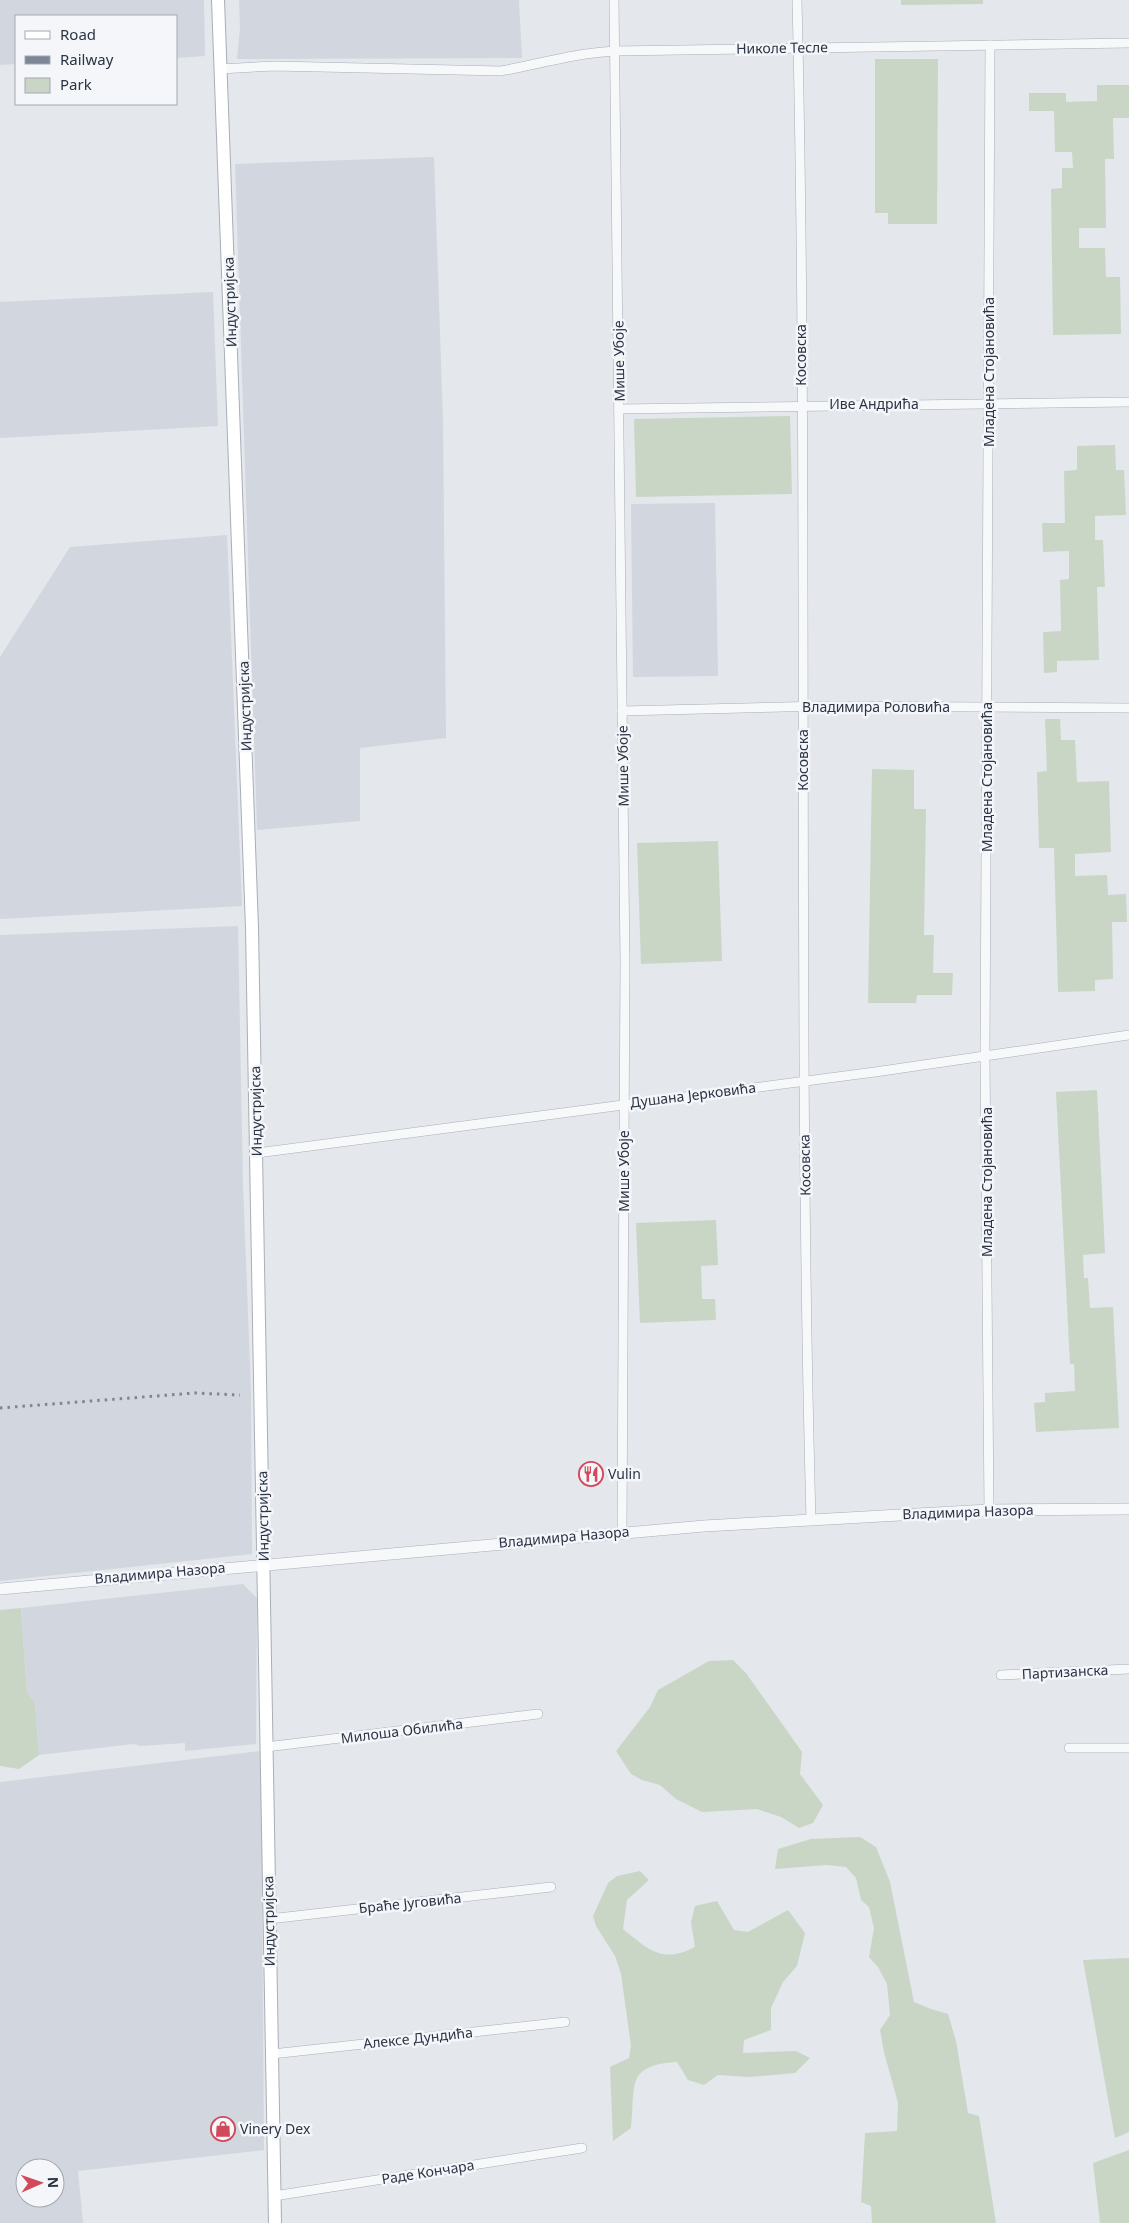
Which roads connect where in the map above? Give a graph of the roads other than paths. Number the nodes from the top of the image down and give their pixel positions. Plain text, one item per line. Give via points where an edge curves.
1 (218, 0) edge
2 (614, 0) edge
3 (797, 0) edge
4 (1129, 43) edge
5 (990, 45) junction
6 (798, 48) junction
7 (615, 51) junction
8 (220, 69) junction
9 (1129, 402) edge
10 (989, 404) junction
11 (801, 405) junction
12 (619, 409) junction
13 (803, 707) junction
14 (987, 708) junction
15 (1129, 708) edge
16 (622, 711) junction
17 (1129, 1035) edge
18 (985, 1056) junction
19 (805, 1081) junction
20 (625, 1104) junction
21 (258, 1153) junction
22 (1129, 1509) edge
23 (989, 1510) junction
24 (811, 1519) junction
25 (622, 1532) junction
26 (263, 1564) junction
27 (0, 1588) edge
28 (1129, 1669) edge
29 (1001, 1675) dead end
30 (538, 1714) dead end
31 (266, 1747) junction
32 (1069, 1748) dead end
33 (1129, 1748) edge
34 (551, 1887) dead end
35 (269, 1919) junction
36 (565, 2022) dead end
37 (272, 2054) junction
38 (582, 2148) dead end
39 (274, 2196) junction
40 (275, 2223) edge

1 - 8 main road, Индустријска
2 - 7 street, Мише Убоје
3 - 6 street, Косовска
4 - 5 street, Николе Тесле
5 - 6 street, Николе Тесле
5 - 10 street, Младена Стојановића
6 - 7 street, Николе Тесле
6 - 11 street, Косовска
7 - 8 street, Николе Тесле via 587,52 501,70 274,66
7 - 12 street, Мише Убоје
8 - 21 main road, Индустријска
9 - 10 street, Иве Андрића
10 - 11 street, Иве Андрића
10 - 14 street, Младена Стојановића
11 - 12 street, Иве Андрића
11 - 13 street, Косовска
12 - 16 street, Мише Убоје
13 - 14 street, Владимира Роловића
13 - 16 street, Владимира Роловића
13 - 19 street, Косовска
14 - 15 street, Владимира Роловића
14 - 18 street, Младена Стојановића
16 - 20 street, Мише Убоје
17 - 18 street, Душана Јерковића
18 - 19 street, Душана Јерковића
18 - 23 street, Младена Стојановића
19 - 20 street, Душана Јерковића
19 - 24 street, Косовска
20 - 21 street, Душана Јерковића
20 - 25 street, Мише Убоје
21 - 26 main road, Индустријска
22 - 23 street, Владимира Назора
23 - 24 street, Владимира Назора
24 - 25 street, Владимира Назора
25 - 26 street, Владимира Назора
26 - 27 street, Владимира Назора
26 - 31 main road, Индустријска
28 - 29 street, Партизанска
30 - 31 street, Милоша Обилића
31 - 35 main road, Индустријска
32 - 33 street
34 - 35 street, Браће Југовића
35 - 37 main road, Индустријска
36 - 37 street, Алексе Дундића
37 - 39 main road, Индустријска
38 - 39 street, Раде Кончара
39 - 40 main road, Индустријска

